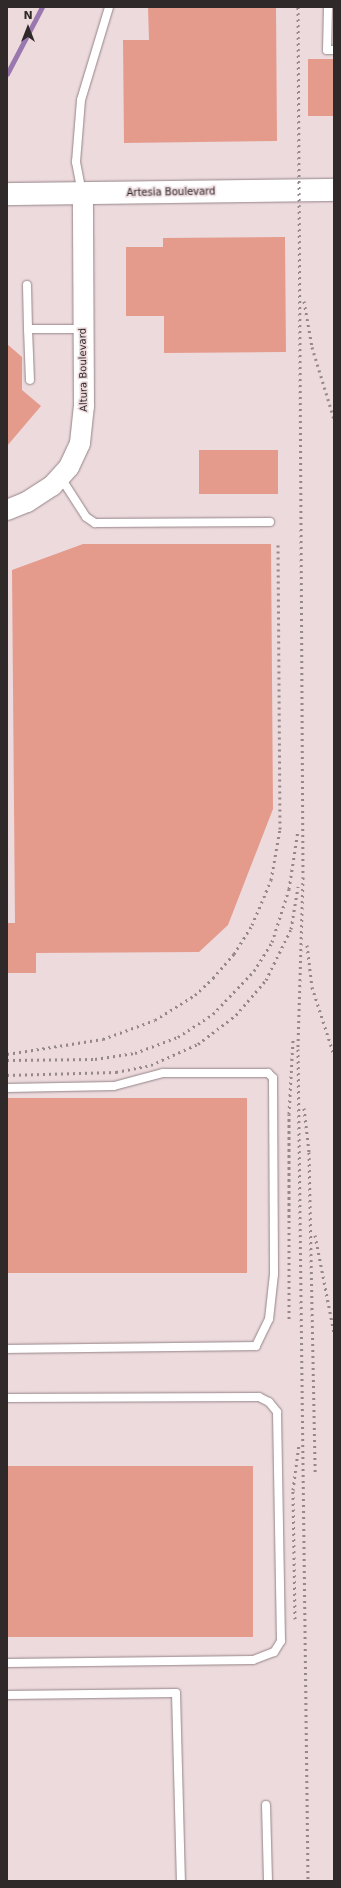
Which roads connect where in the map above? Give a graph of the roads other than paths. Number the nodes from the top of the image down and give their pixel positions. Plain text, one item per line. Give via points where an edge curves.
1 (108, 7) edge
2 (328, 7) edge
3 (334, 50) edge
4 (334, 190) edge
5 (83, 193) junction
6 (7, 194) edge
7 (27, 285) dead end
8 (28, 329) junction
9 (82, 329) junction
10 (30, 380) dead end
11 (61, 478) junction
12 (7, 510) edge
13 (270, 522) dead end
14 (7, 1088) edge
15 (7, 1349) edge
16 (7, 1398) edge
17 (7, 1663) edge
18 (7, 1695) edge
19 (266, 1805) dead end
20 (181, 1881) edge
21 (268, 1881) edge

1 - 5 lane via 81,100 76,162
2 - 3 lane via 327,50
4 - 5 main road, Artesia Boulevard
5 - 6 main road, Artesia Boulevard
5 - 9 street, Altura Boulevard
7 - 8 lane
8 - 9 lane
8 - 10 lane
9 - 11 street, Altura Boulevard via 83,428 76,455
11 - 12 street, Altura Boulevard via 27,502
11 - 13 lane via 86,517 95,523
14 - 15 lane via 114,1086 163,1073 268,1073 273,1078 274,1274 269,1319 256,1346
16 - 17 lane via 259,1397 269,1402 277,1412 281,1641 274,1652 253,1660
18 - 20 lane via 176,1693
19 - 21 lane

